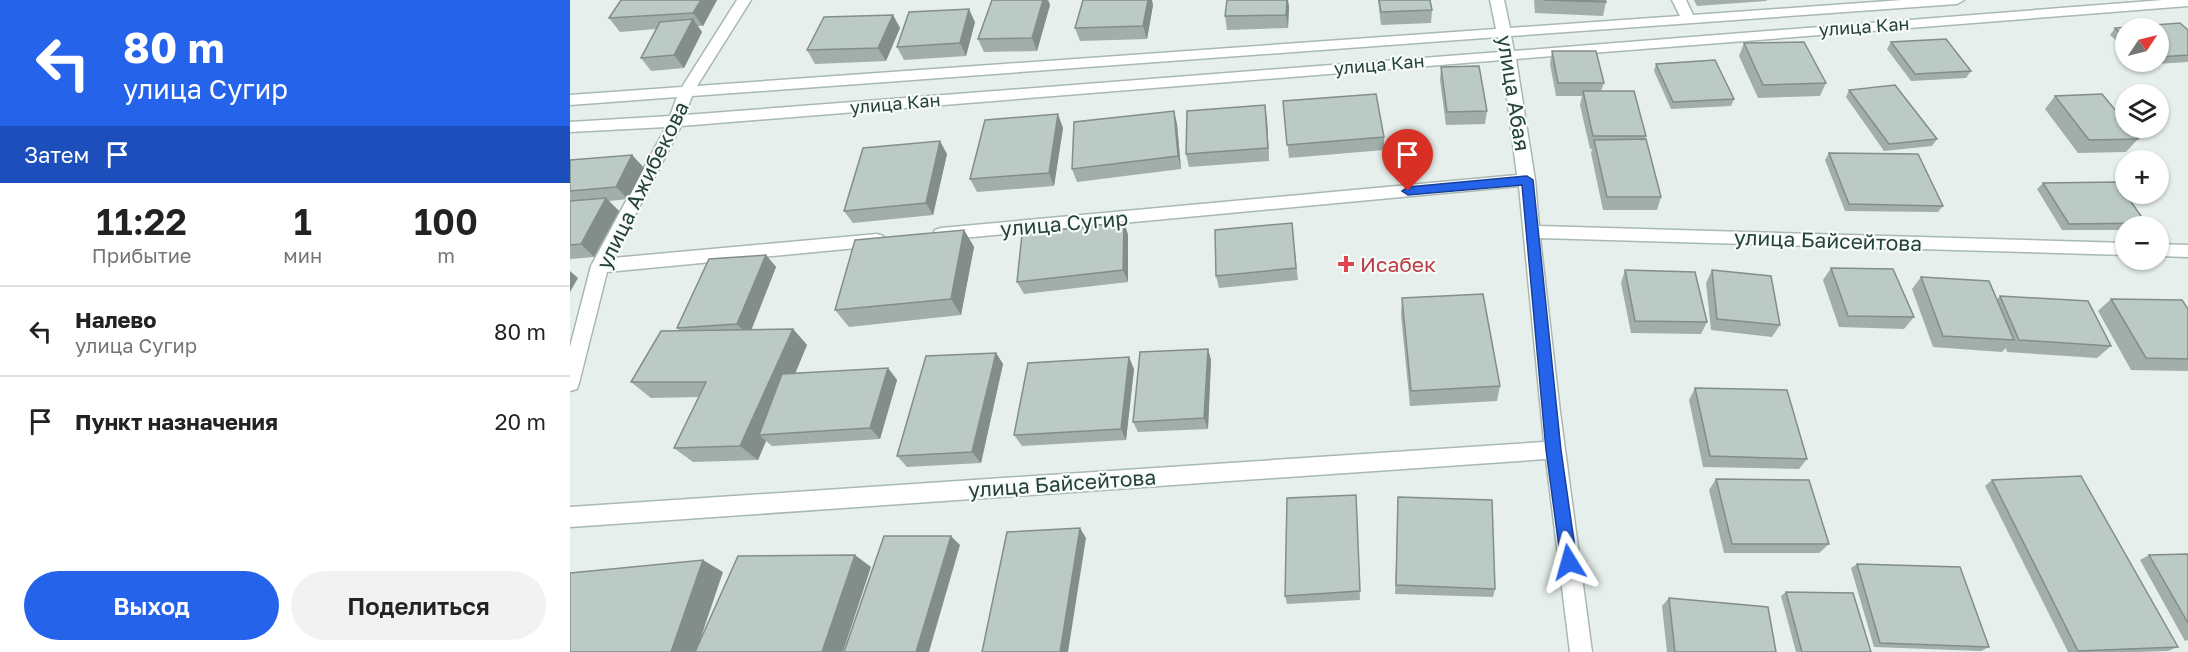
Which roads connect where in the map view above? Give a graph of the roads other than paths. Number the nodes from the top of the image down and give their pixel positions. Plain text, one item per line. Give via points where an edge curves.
1 (744, 0) edge
2 (1497, 0) edge
3 (1679, 0) edge
4 (1957, 0) edge
5 (2188, 2) edge
6 (1688, 19) junction
7 (1504, 32) junction
8 (1509, 54) junction
9 (687, 90) junction
10 (570, 100) edge
11 (676, 121) junction
12 (570, 127) edge
13 (1527, 180) junction
14 (1531, 232) junction
15 (921, 236) edge
16 (897, 238) edge
17 (2115, 249) edge
18 (2169, 250) edge
19 (2188, 251) edge
20 (600, 266) junction
21 (570, 383) edge
22 (1554, 450) junction
23 (570, 517) edge
24 (1581, 652) edge

1 - 9 street, улица Ажибекова
2 - 7 street, улица Абая
3 - 6 street
4 - 6 street, улица Кан
5 - 8 street, улица Кан
6 - 7 street, улица Кан
7 - 8 street, улица Абая
7 - 9 street, улица Кан
8 - 11 street, улица Кан
8 - 13 street, улица Абая
9 - 10 street, улица Кан
9 - 11 street, улица Ажибекова
11 - 12 street, улица Кан
11 - 20 street, улица Ажибекова
13 - 14 street, улица Абая
13 - 15 street, улица Сугир
14 - 17 street, улица Байсейтова
14 - 22 street, улица Абая
16 - 20 street
18 - 19 street
20 - 21 street, улица Ажибекова
22 - 23 street, улица Байсейтова
22 - 24 street, улица Абая

